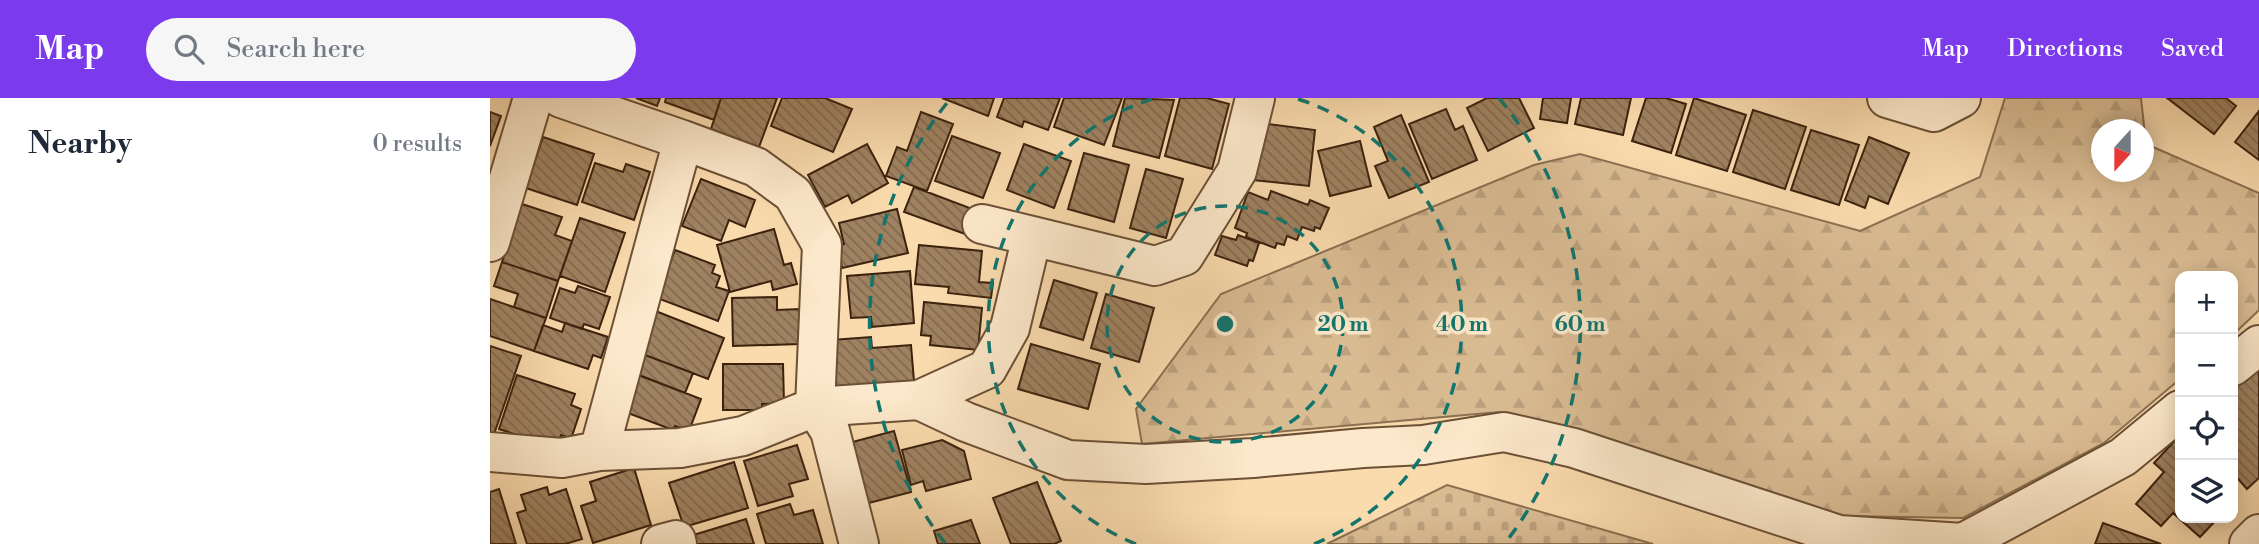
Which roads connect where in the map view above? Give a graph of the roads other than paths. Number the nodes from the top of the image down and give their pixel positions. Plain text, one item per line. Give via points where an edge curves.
1 (533, 98) edge
2 (561, 98) edge
3 (1255, 98) edge
4 (1887, 98) edge
5 (1961, 98) edge
6 (683, 140) junction
7 (982, 224) dead end
8 (1032, 236) junction
9 (490, 242) edge
10 (2259, 345) edge
11 (2238, 362) edge
12 (919, 400) junction
13 (814, 407) junction
14 (2175, 414) edge
15 (598, 451) junction
16 (490, 452) edge
17 (2259, 534) edge
18 (661, 544) edge
19 (677, 544) edge
20 (859, 544) edge
21 (2249, 544) edge

1 - 9 street
2 - 6 street
3 - 8 street via 1237,171 1184,256 1155,266
4 - 5 street via 1934,112
6 - 13 street via 756,167 793,194 822,245
6 - 15 street
7 - 8 street
8 - 12 street via 1010,328 987,369
10 - 11 street
12 - 13 street
12 - 14 street via 1068,460 1146,464 1254,458 1423,445 1504,432 1574,448 1839,535 1963,543 2123,457
13 - 15 street via 743,436 680,448
13 - 20 street via 830,431
15 - 16 street via 562,458
17 - 21 street
18 - 19 street via 676,540

